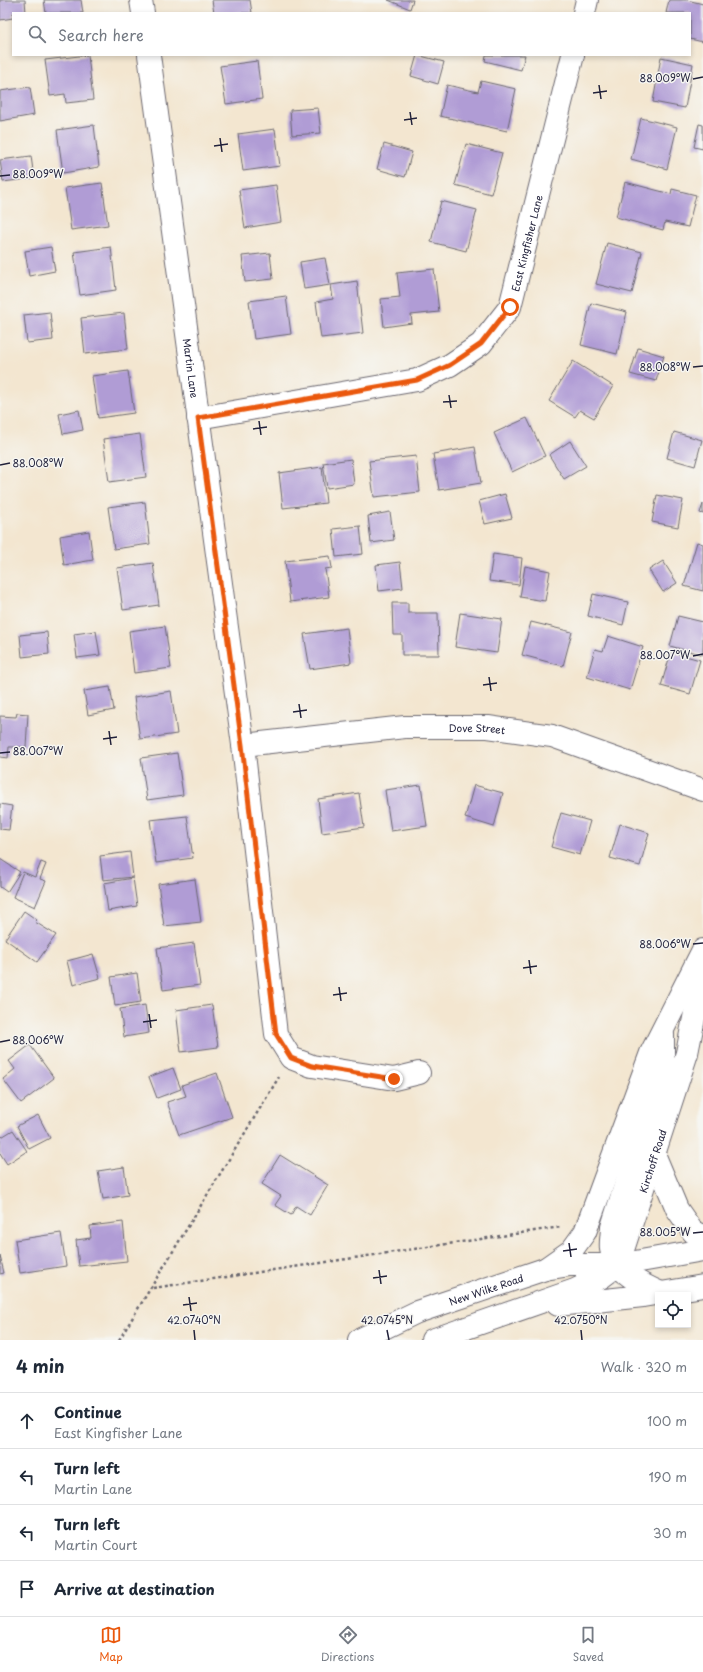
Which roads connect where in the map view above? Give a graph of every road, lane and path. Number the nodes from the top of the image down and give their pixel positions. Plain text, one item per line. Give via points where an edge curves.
1 (142, 0) edge
2 (587, 0) edge
3 (143, 12) edge
4 (584, 12) edge
5 (149, 56) edge
6 (574, 56) edge
7 (198, 418) junction
8 (242, 745) junction
9 (703, 790) edge
10 (703, 950) edge
11 (703, 972) edge
12 (663, 1028) junction
13 (291, 1058) junction
14 (419, 1073) dead end
15 (654, 1154) junction
16 (563, 1226) dead end
17 (703, 1236) edge
18 (703, 1250) edge
19 (618, 1265) junction
20 (545, 1269) junction
21 (703, 1286) edge
22 (153, 1288) junction
23 (659, 1292) edge
24 (667, 1292) edge
25 (655, 1294) edge
26 (541, 1303) junction
27 (119, 1340) edge
28 (360, 1340) edge
29 (432, 1340) edge

1 - 3 street
2 - 4 street
5 - 7 street, Martin Lane
6 - 7 street, East Kingfisher Lane via 510,307 481,344 450,365 417,380
7 - 8 street, Martin Lane
8 - 9 street, Dove Street via 405,727 488,727 552,736
8 - 13 street, Martin Lane via 276,1034
10 - 12 street
11 - 15 street, Kirchoff Road via 688,1053
12 - 19 street via 663,1066 612,1227 611,1250
12 - 20 street via 651,1052 585,1232 572,1250
13 - 14 street via 312,1066 394,1079
13 - 22 path
15 - 17 street via 676,1209 693,1232
15 - 19 street, Kirchoff Road
16 - 22 path
18 - 19 street, New Wilke Road
19 - 20 street, New Wilke Road via 570,1265
19 - 23 street via 639,1284
19 - 26 street via 602,1277
20 - 28 street, New Wilke Road via 417,1312
21 - 24 street
22 - 27 path
25 - 26 street via 556,1306
26 - 29 street

